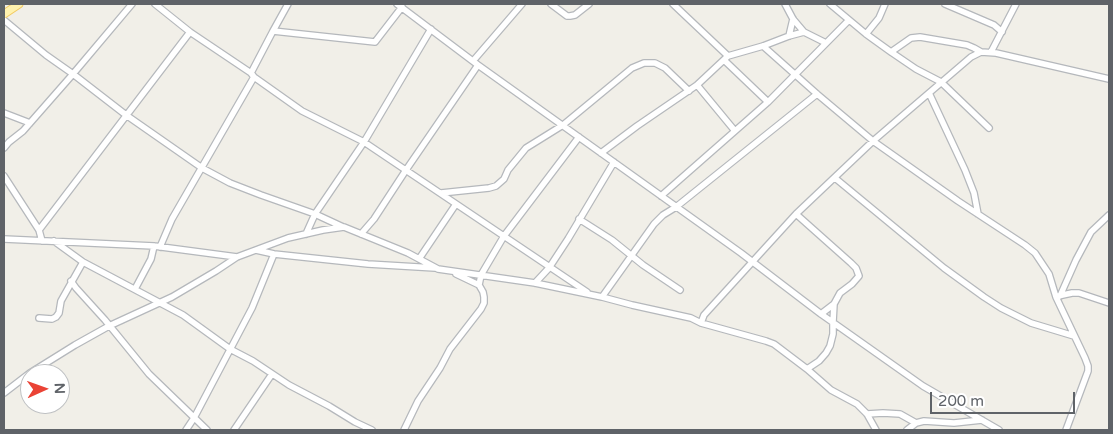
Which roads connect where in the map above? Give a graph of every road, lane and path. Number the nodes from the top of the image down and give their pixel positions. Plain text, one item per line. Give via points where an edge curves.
1 (19, 4) edge
2 (132, 4) edge
3 (155, 4) edge
4 (288, 4) edge
5 (522, 4) edge
6 (551, 4) edge
7 (589, 4) edge
8 (673, 4) edge
9 (784, 4) edge
10 (831, 4) edge
11 (886, 4) edge
12 (945, 4) edge
13 (1016, 4) edge
14 (399, 6) edge
15 (4, 14) edge
16 (793, 19) junction
17 (4, 20) edge
18 (849, 20) junction
19 (431, 30) junction
20 (273, 31) junction
21 (190, 32) junction
22 (804, 32) junction
23 (1002, 32) junction
24 (866, 34) junction
25 (789, 36) junction
26 (826, 43) junction
27 (763, 46) junction
28 (891, 52) junction
29 (981, 52) junction
30 (991, 52) junction
31 (726, 58) junction
32 (476, 63) junction
33 (73, 74) junction
34 (795, 74) junction
35 (253, 75) junction
36 (1109, 79) edge
37 (941, 82) junction
38 (698, 85) junction
39 (689, 91) junction
40 (929, 93) junction
41 (816, 94) junction
42 (768, 102) junction
43 (4, 113) edge
44 (126, 115) junction
45 (30, 123) junction
46 (563, 125) junction
47 (989, 128) dead end
48 (735, 130) junction
49 (579, 137) junction
50 (874, 141) junction
51 (364, 142) junction
52 (4, 148) edge
53 (601, 153) junction
54 (614, 162) junction
55 (202, 168) junction
56 (406, 170) junction
57 (4, 176) edge
58 (834, 178) junction
59 (441, 193) junction
60 (661, 196) junction
61 (456, 204) junction
62 (676, 207) junction
63 (316, 214) junction
64 (796, 214) junction
65 (978, 214) junction
66 (1109, 215) edge
67 (579, 219) junction
68 (344, 227) junction
69 (39, 230) junction
70 (306, 234) junction
71 (361, 234) junction
72 (504, 236) junction
73 (4, 239) edge
74 (42, 241) junction
75 (54, 241) junction
76 (157, 246) junction
77 (254, 250) junction
78 (274, 254) junction
79 (631, 255) junction
80 (237, 256) junction
81 (419, 259) junction
82 (83, 262) junction
83 (752, 262) junction
84 (438, 268) junction
85 (549, 268) junction
86 (452, 272) junction
87 (481, 275) junction
88 (72, 281) junction
89 (535, 283) junction
90 (479, 286) junction
91 (67, 288) junction
92 (76, 288) junction
93 (135, 290) junction
94 (680, 290) dead end
95 (590, 294) junction
96 (1058, 296) junction
97 (602, 297) junction
98 (160, 302) junction
99 (1109, 303) edge
100 (834, 304) junction
101 (821, 314) junction
102 (704, 315) junction
103 (39, 318) dead end
104 (691, 318) junction
105 (832, 322) junction
106 (701, 323) junction
107 (110, 326) junction
108 (1074, 336) junction
109 (230, 349) junction
110 (807, 368) junction
111 (272, 374) junction
112 (4, 392) edge
113 (867, 414) junction
114 (194, 418) junction
115 (910, 419) junction
116 (982, 420) junction
117 (916, 423) junction
118 (186, 430) edge
119 (207, 430) edge
120 (234, 430) edge
121 (372, 430) edge
122 (404, 430) edge
123 (876, 430) edge
124 (907, 430) edge
125 (999, 430) edge
126 (1066, 430) edge

1 - 15 main road
2 - 33 street
3 - 21 street
4 - 20 street
5 - 32 street
6 - 7 street via 567,16 575,16
8 - 31 street
9 - 16 street
10 - 18 street
11 - 24 street
12 - 23 street via 994,25
13 - 23 street
14 - 19 street
14 - 20 street via 375,42
16 - 22 street
16 - 25 street
17 - 33 street
18 - 24 street
18 - 26 street
19 - 32 street
19 - 51 street
20 - 35 street
21 - 35 street
21 - 44 street
22 - 25 street
22 - 26 street
23 - 30 street
24 - 28 street
25 - 27 street
26 - 34 street
27 - 31 street
27 - 34 street
28 - 29 street via 911,38 920,37 967,45
28 - 37 street
29 - 30 street
29 - 37 street
30 - 36 street
31 - 38 street
31 - 42 street
32 - 46 street
32 - 56 street
33 - 44 street
33 - 45 street
34 - 41 street
34 - 42 street
35 - 51 street via 302,110
35 - 55 street
37 - 40 street
37 - 47 street
38 - 39 street
38 - 48 street
39 - 46 street via 664,68 655,63 644,63 632,68
39 - 53 street
40 - 50 street
40 - 65 street via 965,170
41 - 50 street
41 - 62 street
42 - 48 street
43 - 45 street
44 - 55 street
44 - 69 street
45 - 52 street
46 - 49 street
46 - 59 street via 526,148 496,186
48 - 60 street
49 - 53 street
49 - 72 street
50 - 58 street
50 - 65 street
51 - 56 street
51 - 63 street
53 - 54 street
54 - 60 street
54 - 67 street
55 - 63 street via 230,183
55 - 76 street
56 - 59 street
56 - 71 street
57 - 69 street
58 - 64 street
58 - 108 street via 944,268 996,304 1031,323
59 - 61 street
60 - 62 street
61 - 72 street
61 - 81 street
62 - 79 street via 654,224
62 - 83 street
63 - 68 street
63 - 70 street
64 - 83 street
64 - 100 street via 858,272 859,276
65 - 96 street via 1035,253
66 - 96 street via 1091,232
67 - 79 street
67 - 85 street
68 - 70 street
68 - 71 street
69 - 74 street
70 - 77 street
71 - 81 street
72 - 85 street
72 - 87 street
73 - 74 street
74 - 75 street
75 - 76 street
75 - 82 street
76 - 80 street
76 - 93 street
77 - 78 street
77 - 80 street
78 - 84 street
78 - 109 street via 252,308
79 - 94 street
79 - 97 street
80 - 98 street
81 - 84 street
82 - 88 street
82 - 93 street
83 - 101 street
83 - 102 street
84 - 86 street
85 - 89 street
85 - 95 street
86 - 87 street
86 - 90 street
87 - 89 street
87 - 90 street
88 - 91 street
88 - 92 street
89 - 95 street
90 - 122 street via 484,297 481,310 450,349
91 - 92 street
91 - 103 street via 56,317
92 - 107 street
93 - 98 street
95 - 97 street
96 - 99 street via 1079,293
96 - 108 street
97 - 104 street
98 - 107 street
98 - 109 street
100 - 101 street
100 - 105 street
101 - 105 street
102 - 104 street
102 - 106 street
104 - 106 street
105 - 110 street via 830,346 819,362
105 - 116 street via 923,386
106 - 110 street via 774,344
107 - 112 street
107 - 114 street via 149,374
108 - 126 street via 1088,371
109 - 111 street
109 - 114 street
110 - 113 street via 831,390 857,404
111 - 120 street
111 - 121 street
113 - 115 street via 900,414
113 - 123 street
114 - 118 street
114 - 119 street
115 - 117 street
115 - 124 street
116 - 117 street
116 - 125 street
117 - 124 street

